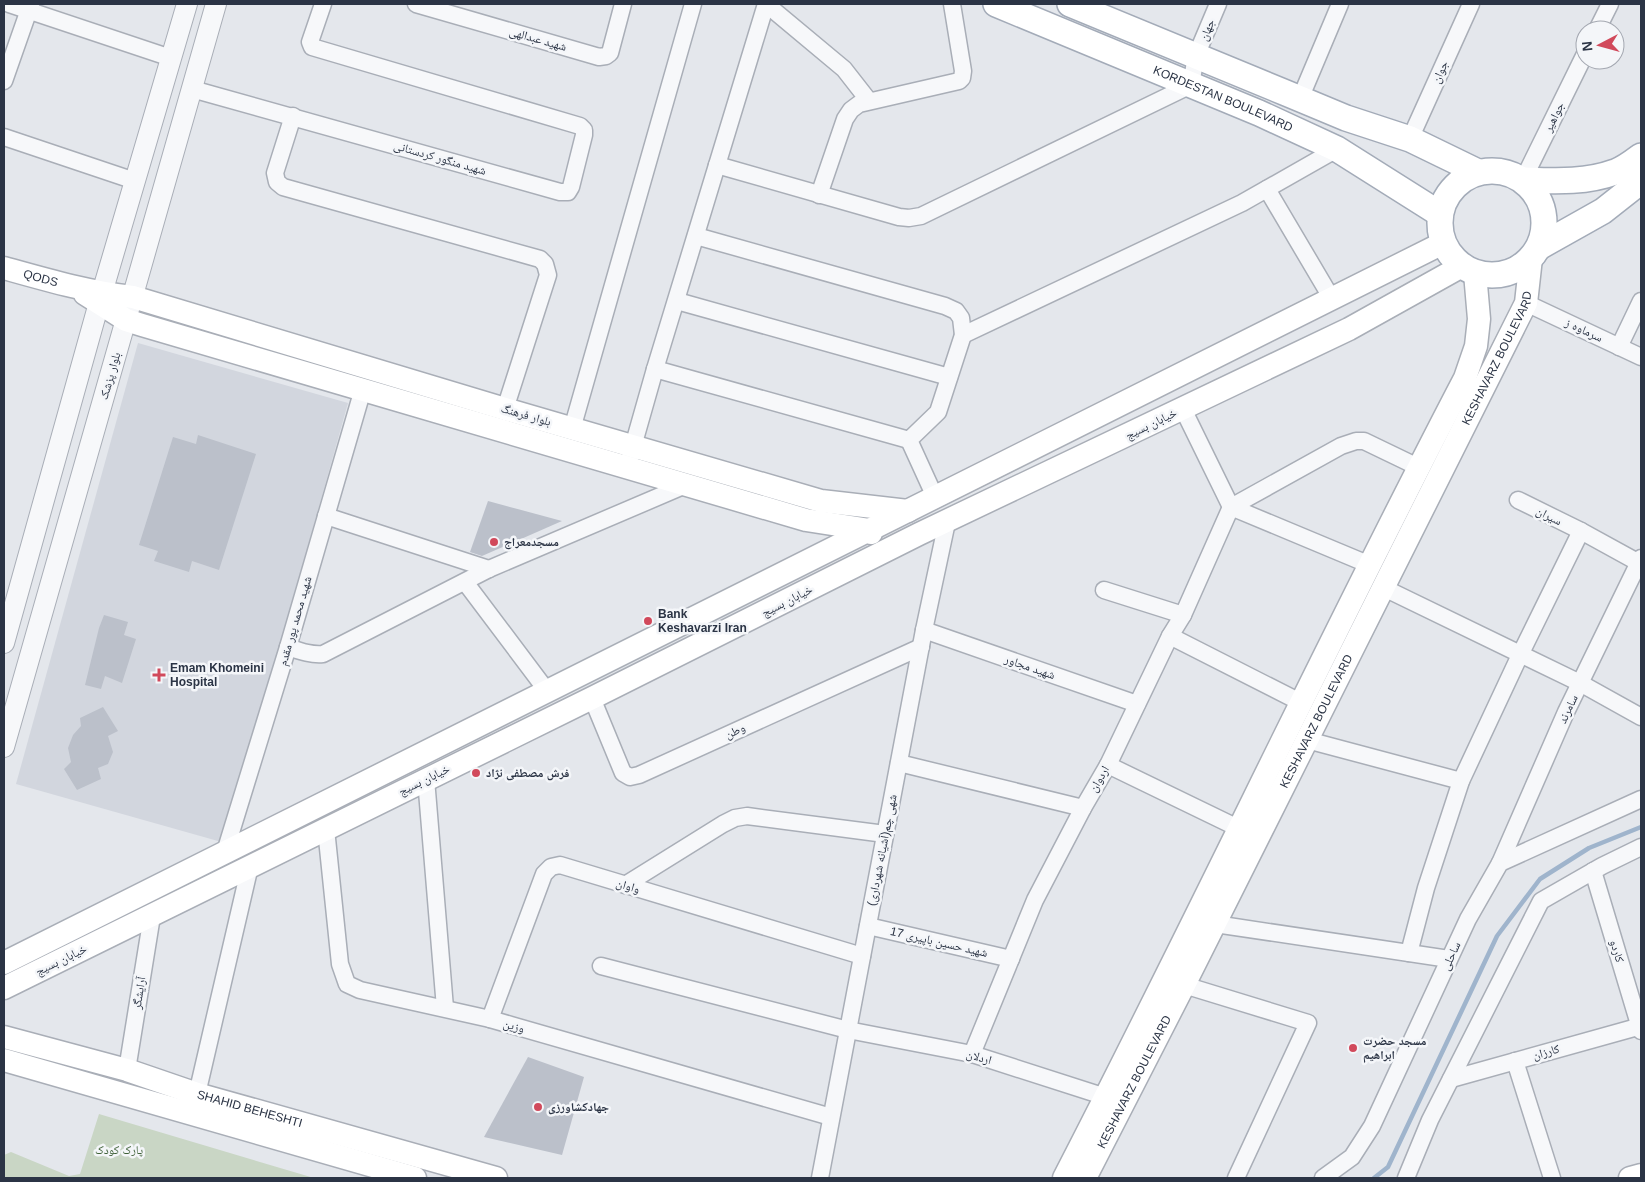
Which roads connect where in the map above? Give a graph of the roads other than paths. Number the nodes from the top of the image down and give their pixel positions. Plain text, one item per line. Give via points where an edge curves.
1 (9, 4) edge
2 (187, 4) edge
3 (216, 4) edge
4 (323, 4) edge
5 (416, 4) edge
6 (623, 4) edge
7 (692, 4) edge
8 (766, 4) edge
9 (952, 4) edge
10 (996, 4) edge
11 (1070, 4) edge
12 (1218, 4) edge
13 (1340, 4) edge
14 (1471, 4) edge
15 (1610, 4) edge
16 (30, 7) edge
17 (1602, 20) edge
18 (1196, 56) junction
19 (171, 58) junction
20 (1577, 70) edge
21 (4, 81) edge
22 (1191, 85) junction
23 (192, 89) junction
24 (1300, 99) junction
25 (869, 101) junction
26 (293, 116) junction
27 (4, 137) edge
28 (1410, 139) junction
29 (1336, 149) junction
30 (1641, 156) edge
31 (717, 165) junction
32 (1478, 172) junction
33 (1522, 180) junction
34 (136, 181) junction
35 (1641, 181) edge
36 (1267, 189) junction
37 (818, 195) junction
38 (1440, 214) junction
39 (696, 236) junction
40 (1443, 243) junction
41 (1535, 253) junction
42 (4, 268) edge
43 (1468, 270) junction
44 (100, 298) junction
45 (140, 299) junction
46 (1332, 299) junction
47 (677, 301) junction
48 (1641, 301) edge
49 (1526, 303) junction
50 (134, 322) junction
51 (963, 335) junction
52 (1619, 347) junction
53 (1641, 357) edge
54 (655, 369) junction
55 (949, 378) junction
56 (362, 389) junction
57 (505, 409) junction
58 (1183, 409) junction
59 (572, 429) junction
60 (909, 440) junction
61 (1040, 445) junction
62 (630, 457) junction
63 (1418, 467) junction
64 (1053, 471) junction
65 (688, 484) junction
66 (936, 497) junction
67 (1518, 500) dead end
68 (1231, 507) junction
69 (908, 511) junction
70 (814, 514) junction
71 (326, 516) junction
72 (947, 522) junction
73 (870, 530) junction
74 (1581, 532) junction
75 (881, 553) junction
76 (1640, 562) edge
77 (801, 564) junction
78 (1370, 565) junction
79 (489, 569) junction
80 (465, 582) junction
81 (1384, 588) junction
82 (1104, 590) dead end
83 (1183, 615) junction
84 (924, 630) junction
85 (1170, 636) junction
86 (4, 643) edge
87 (288, 647) junction
88 (921, 647) junction
89 (1520, 655) junction
90 (1580, 683) junction
91 (547, 691) junction
92 (592, 698) junction
93 (1300, 702) junction
94 (1137, 704) junction
95 (1641, 717) edge
96 (1308, 740) junction
97 (4, 747) edge
98 (899, 763) junction
99 (1108, 764) junction
100 (426, 779) junction
101 (1461, 781) junction
102 (1641, 799) edge
103 (1083, 808) junction
104 (1238, 828) junction
105 (326, 829) junction
106 (885, 834) junction
107 (1641, 847) edge
108 (225, 852) junction
109 (1500, 863) junction
110 (250, 866) junction
111 (1593, 872) junction
112 (625, 885) junction
113 (152, 916) junction
114 (1215, 924) junction
115 (868, 926) junction
116 (1409, 953) junction
117 (862, 956) junction
118 (1010, 959) junction
119 (1450, 959) junction
120 (4, 963) edge
121 (601, 966) dead end
122 (1184, 985) junction
123 (4, 988) edge
124 (444, 1008) junction
125 (490, 1019) junction
126 (1641, 1028) edge
127 (848, 1030) junction
128 (4, 1037) edge
129 (972, 1054) junction
130 (4, 1060) edge
131 (1515, 1061) junction
132 (127, 1070) junction
133 (1451, 1079) junction
134 (197, 1094) junction
135 (1106, 1097) junction
136 (831, 1117) junction
137 (426, 1168) edge
138 (1641, 1175) edge
139 (415, 1178) edge
140 (496, 1178) edge
141 (820, 1178) edge
142 (1064, 1178) edge
143 (1085, 1178) edge
144 (1236, 1178) edge
145 (1323, 1178) edge
146 (1406, 1178) edge
147 (1552, 1178) edge
148 (1630, 1178) edge

1 - 16 street
2 - 19 street
3 - 23 street, بلوار پزشک
4 - 26 street, شهید منگور کردستانی via 310,42 312,48 580,126 584,135 572,187 568,192 560,192
5 - 6 street, شهید عبدالهی via 599,56 610,53
7 - 59 street
8 - 25 street via 844,69
8 - 31 street
9 - 25 street via 962,78
10 - 22 main road, KORDESTAN BOULEVARD
11 - 18 main road
12 - 18 street, جهان
13 - 24 street
14 - 28 street, جوان
15 - 17 street
16 - 19 street
16 - 21 street
18 - 22 street, جهان
18 - 24 main road
19 - 34 street
20 - 33 street, جواهیر
22 - 29 main road, KORDESTAN BOULEVARD
22 - 37 street via 922,216 899,217
23 - 26 street, شهید منگور کردستانی
23 - 45 street, بلوار پزشک
24 - 28 main road
25 - 37 street via 851,110 845,119
26 - 57 street via 275,173 277,182 283,187 540,259 545,264 548,275
27 - 34 street
28 - 32 main road
29 - 36 street
29 - 38 main road, KORDESTAN BOULEVARD
30 - 33 main road via 1616,172 1589,180
31 - 37 street
31 - 39 street
32 - 33 main road via 1494,170
32 - 38 main road via 1453,187
33 - 41 main road via 1541,203 1544,218 1543,233
34 - 44 street
35 - 41 main road
36 - 46 street
36 - 51 street
38 - 40 main road
39 - 47 street
39 - 51 street via 956,310 961,318
40 - 43 main road via 1451,256
40 - 46 main road, خیابان بسیج
41 - 43 main road via 1519,268 1505,274 1490,276
41 - 49 main road, KESHAVARZ BOULEVARD
42 - 44 main road, QODS
43 - 58 main road, خیابان بسیج
43 - 63 main road, KESHAVARZ BOULEVARD via 1479,318 1476,346 1465,378
44 - 45 main road, بلوار فرهنگ
44 - 50 main road, بلوار فرهنگ
44 - 86 street
45 - 50 street, بلوار پزشک
45 - 57 main road, بلوار فرهنگ
46 - 61 main road, خیابان بسیج
47 - 54 street
47 - 55 street
48 - 52 street
49 - 52 street, سرماوه ز
49 - 81 main road, KESHAVARZ BOULEVARD
50 - 56 main road, بلوار فرهنگ
50 - 97 street, بلوار پزشک
51 - 55 street
52 - 53 street, سرماوه ز
54 - 60 street
54 - 62 street
55 - 60 street via 938,412
56 - 62 main road, بلوار فرهنگ
56 - 71 street, شهید محمد پور مقدم
57 - 59 main road, بلوار فرهنگ
58 - 64 main road, خیابان بسیج
58 - 68 street
59 - 62 main road, بلوار فرهنگ
60 - 66 street
61 - 64 main road
61 - 66 main road, خیابان بسیج
62 - 65 main road, بلوار فرهنگ
62 - 70 main road, بلوار فرهنگ
63 - 68 street via 1364,441 1356,441 1341,446
63 - 78 main road, KESHAVARZ BOULEVARD
64 - 72 main road, خیابان بسیج
65 - 70 main road, بلوار فرهنگ
65 - 79 street
66 - 69 main road, خیابان بسیج
67 - 74 street, سیران
68 - 78 street
68 - 83 street, اردوان
69 - 70 main road, بلوار فرهنگ
69 - 73 main road, خیابان بسیج
70 - 73 main road, بلوار فرهنگ
70 - 77 main road via 809,554
71 - 79 street
71 - 87 street, شهید محمد پور مقدم
72 - 75 main road, خیابان بسیج
72 - 84 street, شهی چم(آشیانه شهرداری)
73 - 75 main road
73 - 77 main road, خیابان بسیج
74 - 76 street, سیران
74 - 89 street
75 - 92 main road, خیابان بسیج
76 - 90 street, سامرند
77 - 91 main road, خیابان بسیج
78 - 93 main road, KESHAVARZ BOULEVARD
79 - 80 street
80 - 87 street via 323,654 304,653
80 - 91 street
81 - 89 street
81 - 96 main road, KESHAVARZ BOULEVARD
82 - 83 street
83 - 85 street, اردوان
84 - 88 street, شهی چم(آشیانه شهرداری)
84 - 94 street, شهید مجاور
85 - 93 street
85 - 94 street, اردوان
87 - 108 street, شهید محمد پور مقدم
88 - 92 street, وطن via 630,777 622,773
88 - 98 street, شهی چم(آشیانه شهرداری)
89 - 90 street
89 - 101 street
90 - 95 street
90 - 109 street, سامرند
91 - 108 main road, خیابان بسیج
92 - 100 main road, خیابان بسیج
93 - 104 main road, KESHAVARZ BOULEVARD
94 - 99 street, اردوان
96 - 101 street
96 - 114 main road, KESHAVARZ BOULEVARD
98 - 103 street
98 - 106 street, شهی چم(آشیانه شهرداری)
99 - 103 street, اردوان
99 - 104 street
100 - 105 main road, خیابان بسیج
100 - 124 street
101 - 116 street via 1426,888
102 - 109 street
103 - 118 street, اردوان via 1035,900
104 - 135 main road, KESHAVARZ BOULEVARD
105 - 110 main road, خیابان بسیج
105 - 124 street, وزین via 340,964 347,984 360,990
106 - 112 street via 747,816 735,818
106 - 115 street, شهی چم(آشیانه شهرداری)
107 - 111 street
108 - 120 main road, خیابان بسیج
109 - 119 street, ساحلی via 1468,919
110 - 113 main road, خیابان بسیج
110 - 134 street
111 - 126 street, کاردو
111 - 133 street via 1541,901
112 - 117 street, واوان
112 - 125 street, واوان via 560,865 551,867 544,874
113 - 123 main road, خیابان بسیج
113 - 132 street, آرایشگر
114 - 116 street
114 - 122 main road, KESHAVARZ BOULEVARD
115 - 117 street, شهی چم(آشیانه شهرداری)
115 - 118 street, شهید حسین باپیری 17
116 - 119 street
117 - 127 street, شهی چم(آشیانه شهرداری)
118 - 129 street, اردوان
119 - 145 street, ساحلی via 1372,1126 1352,1157
121 - 127 street, اردلان
122 - 143 main road, KESHAVARZ BOULEVARD
122 - 144 street via 1308,1023
124 - 125 street, وزین
125 - 136 street, وزین
126 - 131 street, کارزان
127 - 129 street, اردلان
127 - 136 street, شهی چم(آشیانه شهرداری)
128 - 132 main road, SHAHID BEHESHTI
129 - 135 street, اردلان
130 - 139 main road, SHAHID BEHESHTI
131 - 133 street, کارزان
131 - 147 street
132 - 134 main road, SHAHID BEHESHTI
133 - 146 street
134 - 137 main road, SHAHID BEHESHTI
135 - 142 main road, KESHAVARZ BOULEVARD
136 - 141 street, شهی چم(آشیانه شهرداری)
137 - 140 main road, SHAHID BEHESHTI
138 - 148 main road

